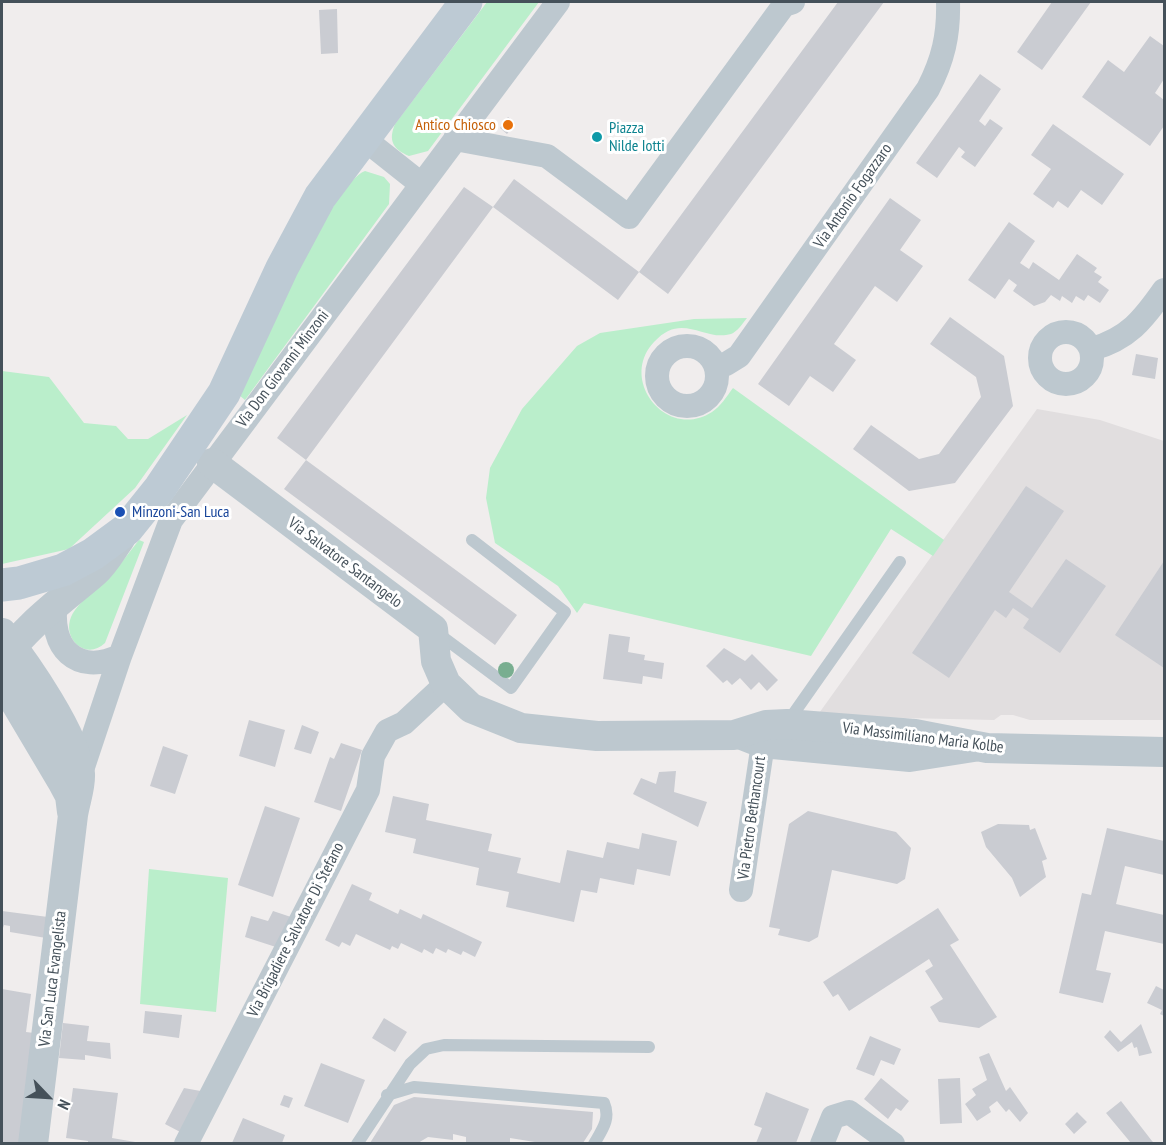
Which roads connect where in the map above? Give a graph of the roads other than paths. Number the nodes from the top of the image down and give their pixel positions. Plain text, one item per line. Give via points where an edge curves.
1 (466, 2) edge
2 (558, 2) edge
3 (793, 2) edge
4 (948, 2) edge
5 (363, 138) junction
6 (455, 139) junction
7 (421, 184) junction
8 (1164, 291) edge
9 (1092, 349) dead end
10 (716, 365) dead end
11 (212, 463) junction
12 (127, 529) junction
13 (472, 540) dead end
14 (900, 562) dead end
15 (2, 585) edge
16 (56, 603) junction
17 (433, 629) junction
18 (5, 649) edge
19 (120, 656) junction
20 (2, 680) edge
21 (446, 684) junction
22 (772, 731) junction
23 (1164, 752) edge
24 (80, 776) junction
25 (73, 815) junction
26 (741, 890) dead end
27 (649, 1047) dead end
28 (387, 1095) junction
29 (33, 1143) edge
30 (186, 1143) edge
31 (357, 1143) edge
32 (594, 1143) edge
33 (822, 1143) edge
34 (893, 1143) edge

1 - 5 main road, Via Don Giovanni Minzoni
2 - 6 street, Via Don Giovanni Minzoni
3 - 6 street via 784,5 629,217 547,156
4 - 10 street, Via Antonio Fogazzaro via 947,42 928,90 739,356
5 - 7 street
5 - 12 main road, Via Don Giovanni Minzoni via 320,197 224,393 160,488
6 - 7 street, Via Don Giovanni Minzoni
7 - 11 street, Via Don Giovanni Minzoni
8 - 9 street via 1128,333 1113,343
11 - 17 street, Via Salvatore Santangelo
11 - 19 street, Via Don Giovanni Minzoni via 171,520
12 - 15 main road, Via Don Giovanni Minzoni via 63,570
12 - 16 street via 97,571
13 - 17 lane via 565,612 511,688
14 - 22 lane
16 - 18 street
16 - 19 street via 55,636 75,659 105,663
17 - 21 street via 436,661
18 - 24 street via 66,731
19 - 24 street, Via Don Giovanni Minzoni
20 - 25 street via 63,781
21 - 22 street, Via Massimiliano Maria Kolbe via 471,708 520,728 597,736
21 - 30 street, Via Brigadiere Salvatore Di Stefano via 404,723 387,731 373,756 368,790
22 - 23 street, Via Massimiliano Maria Kolbe via 915,734 987,748
22 - 26 street, Via Pietro Bethancourt
24 - 25 street, Via San Luca Evangelista
25 - 29 street, Via San Luca Evangelista
27 - 28 lane via 444,1045 426,1049
28 - 31 lane
28 - 32 lane via 414,1087 604,1103 608,1112 606,1124
33 - 34 street via 833,1117 849,1112

